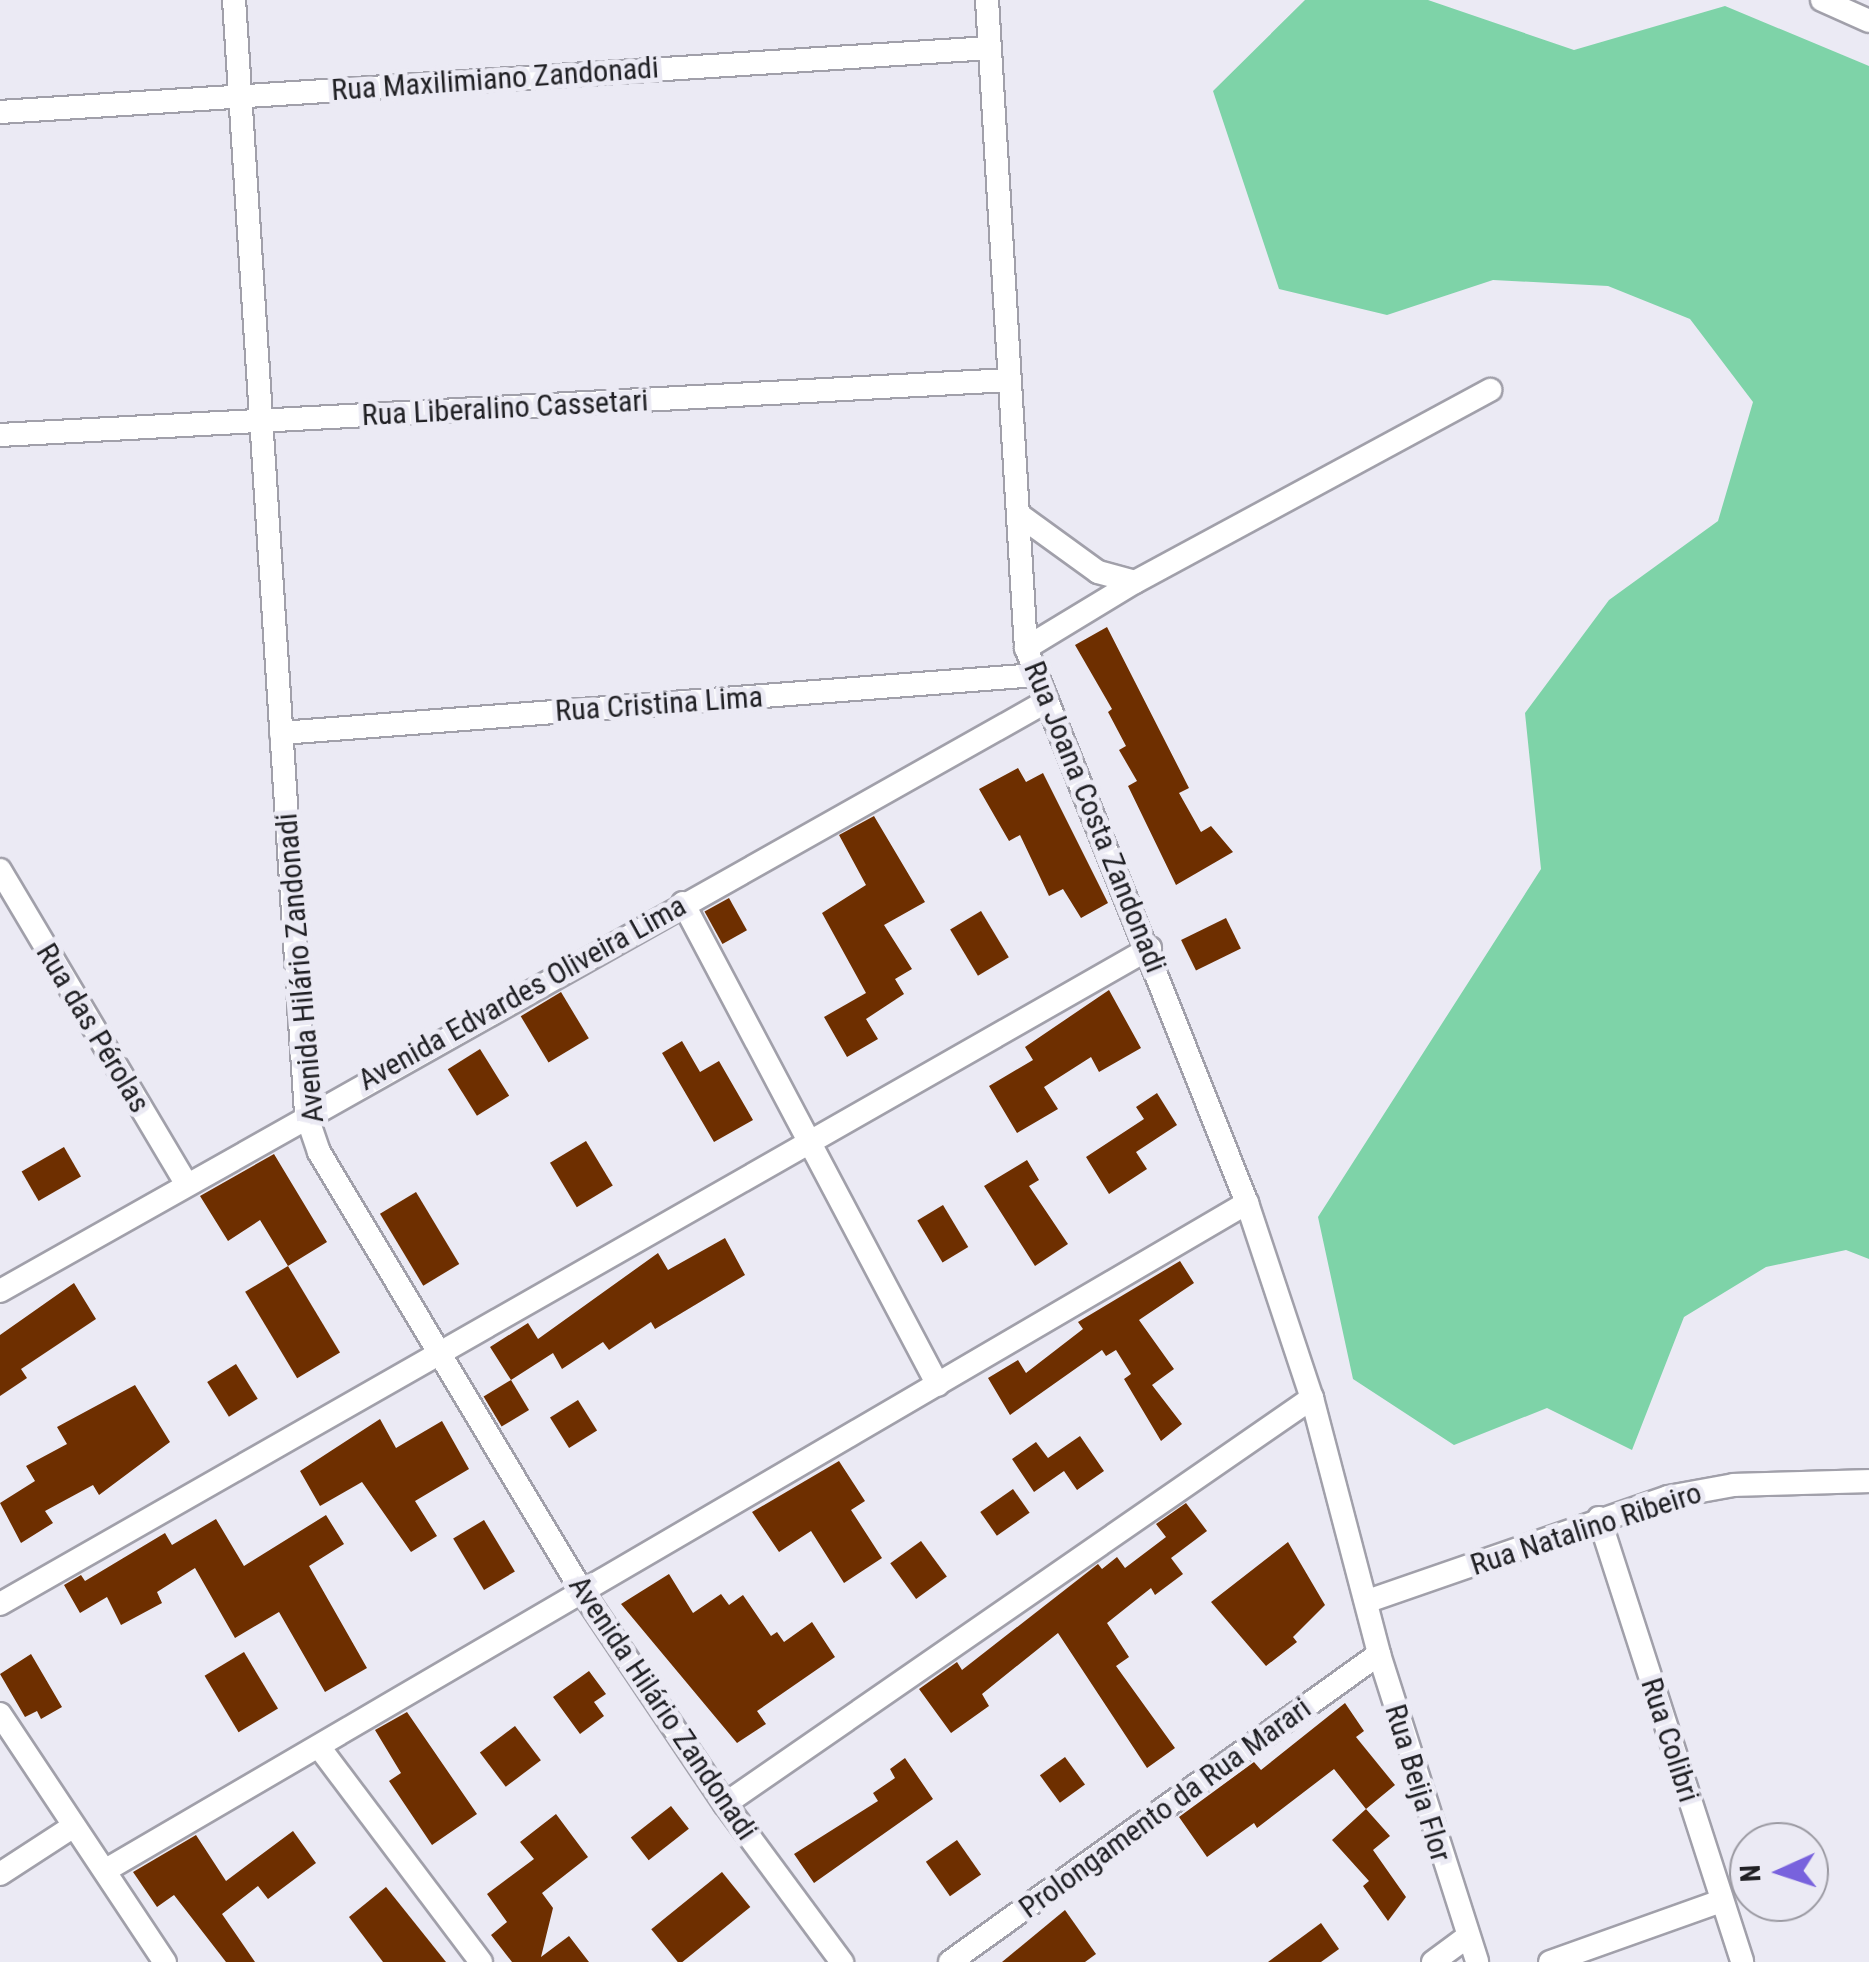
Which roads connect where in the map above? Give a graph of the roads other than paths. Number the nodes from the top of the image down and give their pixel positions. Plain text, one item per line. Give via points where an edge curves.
1 (234, 0) edge
2 (987, 0) edge
3 (1822, 0) edge
4 (1869, 20) edge
5 (990, 48) junction
6 (240, 96) junction
7 (0, 112) edge
8 (1010, 380) junction
9 (1490, 390) dead end
10 (261, 421) junction
11 (0, 435) edge
12 (1018, 514) junction
13 (1135, 582) junction
14 (1026, 648) junction
15 (1036, 675) junction
16 (1046, 701) junction
17 (281, 733) junction
18 (0, 870) edge
19 (683, 903) junction
20 (1150, 948) junction
21 (306, 1114) junction
22 (811, 1144) junction
23 (187, 1185) junction
24 (1247, 1203) junction
25 (0, 1291) edge
26 (438, 1356) junction
27 (938, 1385) junction
28 (1312, 1398) junction
29 (1869, 1480) edge
30 (1599, 1518) junction
31 (584, 1593) junction
32 (1368, 1601) junction
33 (0, 1604) edge
34 (1379, 1654) junction
35 (0, 1714) edge
36 (319, 1747) junction
37 (725, 1804) junction
38 (74, 1826) junction
39 (106, 1870) junction
40 (0, 1874) edge
41 (1721, 1901) junction
42 (1468, 1937) junction
43 (166, 1962) edge
44 (482, 1962) edge
45 (842, 1962) edge
46 (950, 1962) edge
47 (1433, 1962) edge
48 (1477, 1962) edge
49 (1550, 1962) edge
50 (1742, 1962) edge

1 - 6 street, Avenida Hilário Zandonadi
2 - 5 street, Rua Joana Costa Zandonadi
3 - 4 street
5 - 6 street, Rua Maxilimiano Zandonadi
5 - 8 street, Rua Joana Costa Zandonadi
6 - 7 street, Rua Maxilimiano Zandonadi
6 - 10 street, Avenida Hilário Zandonadi
8 - 10 street, Rua Liberalino Cassetari
8 - 12 street, Rua Joana Costa Zandonadi
9 - 13 street
10 - 11 street, Rua Liberalino Cassetari
10 - 17 street, Avenida Hilário Zandonadi
12 - 13 street via 1098,572
12 - 14 street, Rua Joana Costa Zandonadi
13 - 14 street
14 - 15 street, Rua Joana Costa Zandonadi
15 - 16 street, Rua Joana Costa Zandonadi
15 - 17 street, Rua Cristina Lima
16 - 19 street, Avenida Edvardes Oliveira Lima
16 - 20 street, Rua Joana Costa Zandonadi
17 - 21 street, Avenida Hilário Zandonadi
18 - 23 street, Rua das Pérolas
19 - 21 street, Avenida Edvardes Oliveira Lima
19 - 22 street
20 - 22 street
20 - 24 street, Rua Joana Costa Zandonadi
21 - 23 street, Avenida Edvardes Oliveira Lima
21 - 26 street, Avenida Hilário Zandonadi via 319,1152
22 - 26 street
22 - 27 street
23 - 25 street, Avenida Edvardes Oliveira Lima
24 - 27 street
24 - 28 street, Rua Joana Costa Zandonadi
26 - 31 street, Avenida Hilário Zandonadi
26 - 33 street
27 - 31 street
28 - 32 street, Rua Joana Costa Zandonadi
28 - 37 street
29 - 30 street, Rua Natalino Ribeiro via 1708,1488
30 - 32 street, Rua Natalino Ribeiro
30 - 41 street, Rua Colibri
31 - 36 street
31 - 37 street, Avenida Hilário Zandonadi
32 - 34 street, Rua Beija Flor
34 - 42 street, Rua Beija Flor
34 - 46 street, Prolongamento da Rua Marari
35 - 38 street
36 - 39 street
36 - 44 street
37 - 45 street, Avenida Hilário Zandonadi
38 - 39 street
38 - 40 street
39 - 43 street
41 - 49 street
41 - 50 street, Rua Colibri
42 - 47 street
42 - 48 street, Rua Beija Flor

